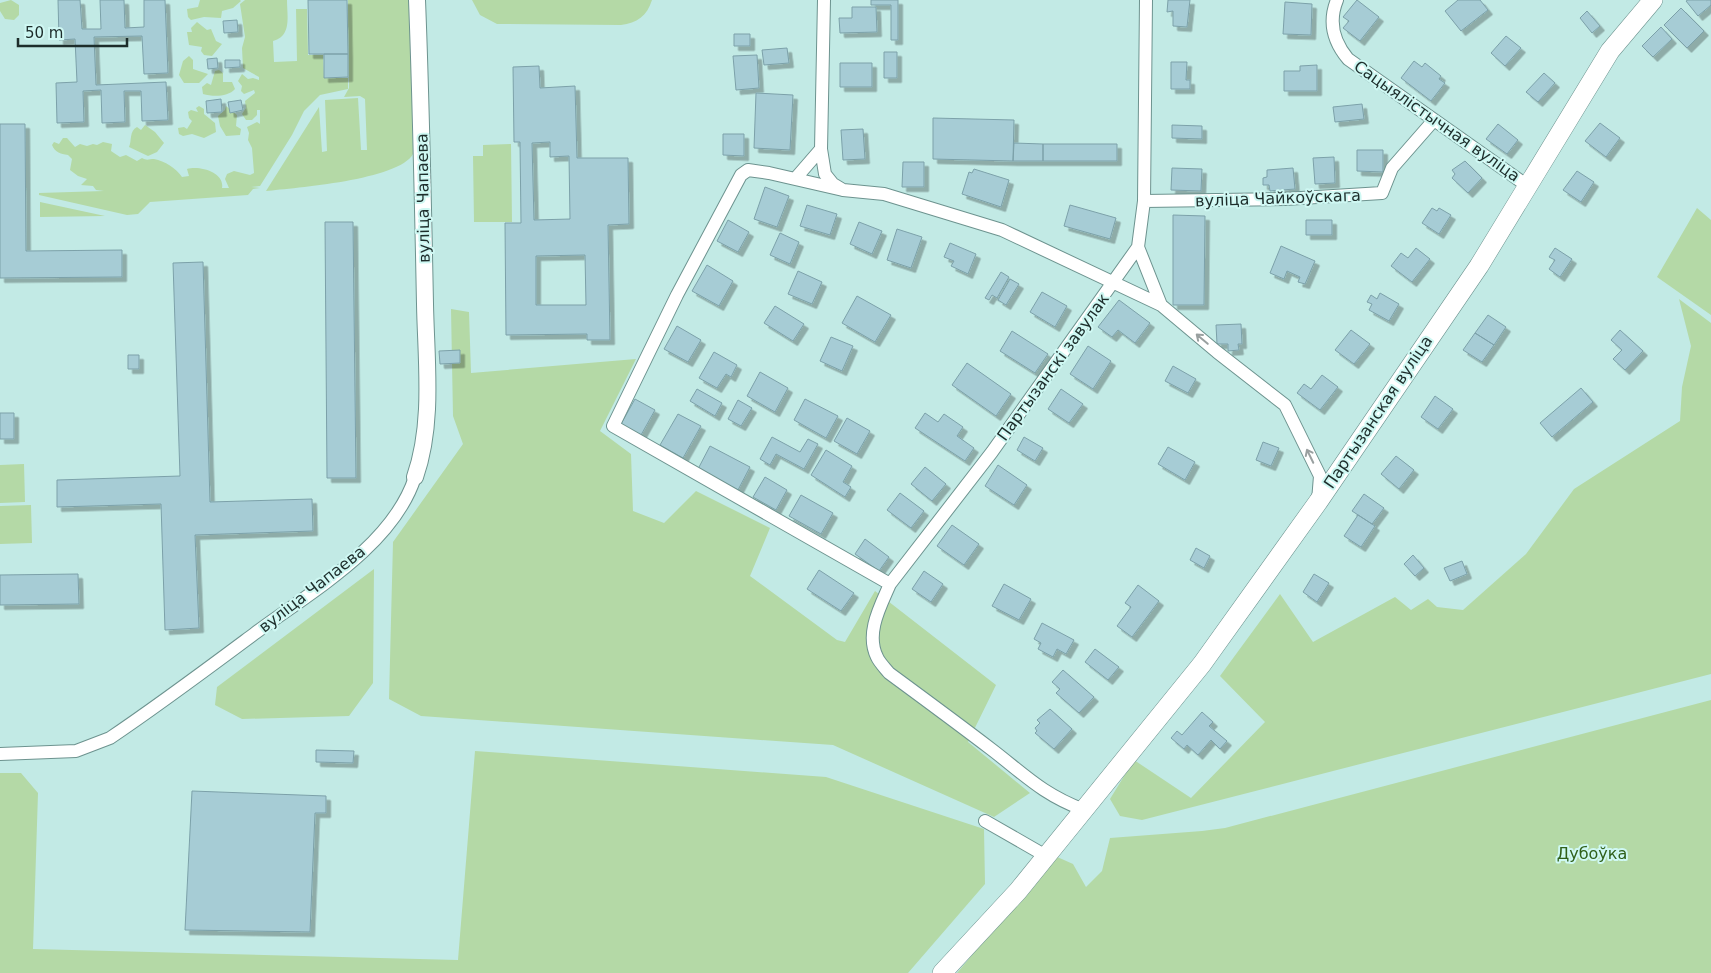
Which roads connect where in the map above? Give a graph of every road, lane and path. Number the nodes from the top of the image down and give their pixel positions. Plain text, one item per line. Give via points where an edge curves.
1 (418, 0) edge
2 (824, 0) edge
3 (1146, 0) edge
4 (1337, 0) edge
5 (1653, 0) edge
6 (1434, 120) junction
7 (821, 149) junction
8 (795, 179) junction
9 (1529, 187) junction
10 (843, 190) junction
11 (1144, 201) junction
12 (1138, 247) junction
13 (1114, 281) junction
14 (1161, 305) junction
15 (415, 477) joint
16 (1318, 502) junction
17 (890, 584) junction
18 (0, 754) edge
19 (1084, 810) junction
20 (985, 821) dead end
21 (1046, 856) junction
22 (942, 973) edge

1 - 15 street, вуліца Чапаева via 424,176 426,408 424,440
2 - 7 street
3 - 11 street
4 - 6 street, Сацыялістычная вуліца via 1332,25 1343,52
5 - 9 main road, Партызанская вуліца via 1610,51
6 - 9 street, Сацыялістычная вуліца
6 - 11 street, вуліца Чайкоўскага via 1392,168 1382,193 1285,199
7 - 8 street
7 - 10 street via 825,174
8 - 10 street, Партызанскі завулак
8 - 17 street, Партызанскі завулак via 748,170 741,175 613,426
9 - 16 main road, Партызанская вуліца
10 - 13 street, Партызанскі завулак via 884,194 963,216 1002,230
11 - 12 street
12 - 13 street
12 - 14 street
13 - 14 street
13 - 17 street, Партызанскі завулак via 992,452
16 -> 14 street via 1320,476 1285,404
15 - 18 street, вуліца Чапаева via 393,518 347,565 110,738 69,752
16 - 19 main road, Партызанская вуліца via 1180,693
17 - 19 street, Партызанскі завулак via 873,631 876,656 889,673 1041,789
19 - 21 main road, Партызанская вуліца
20 - 21 street
21 - 22 main road, Партызанская вуліца

